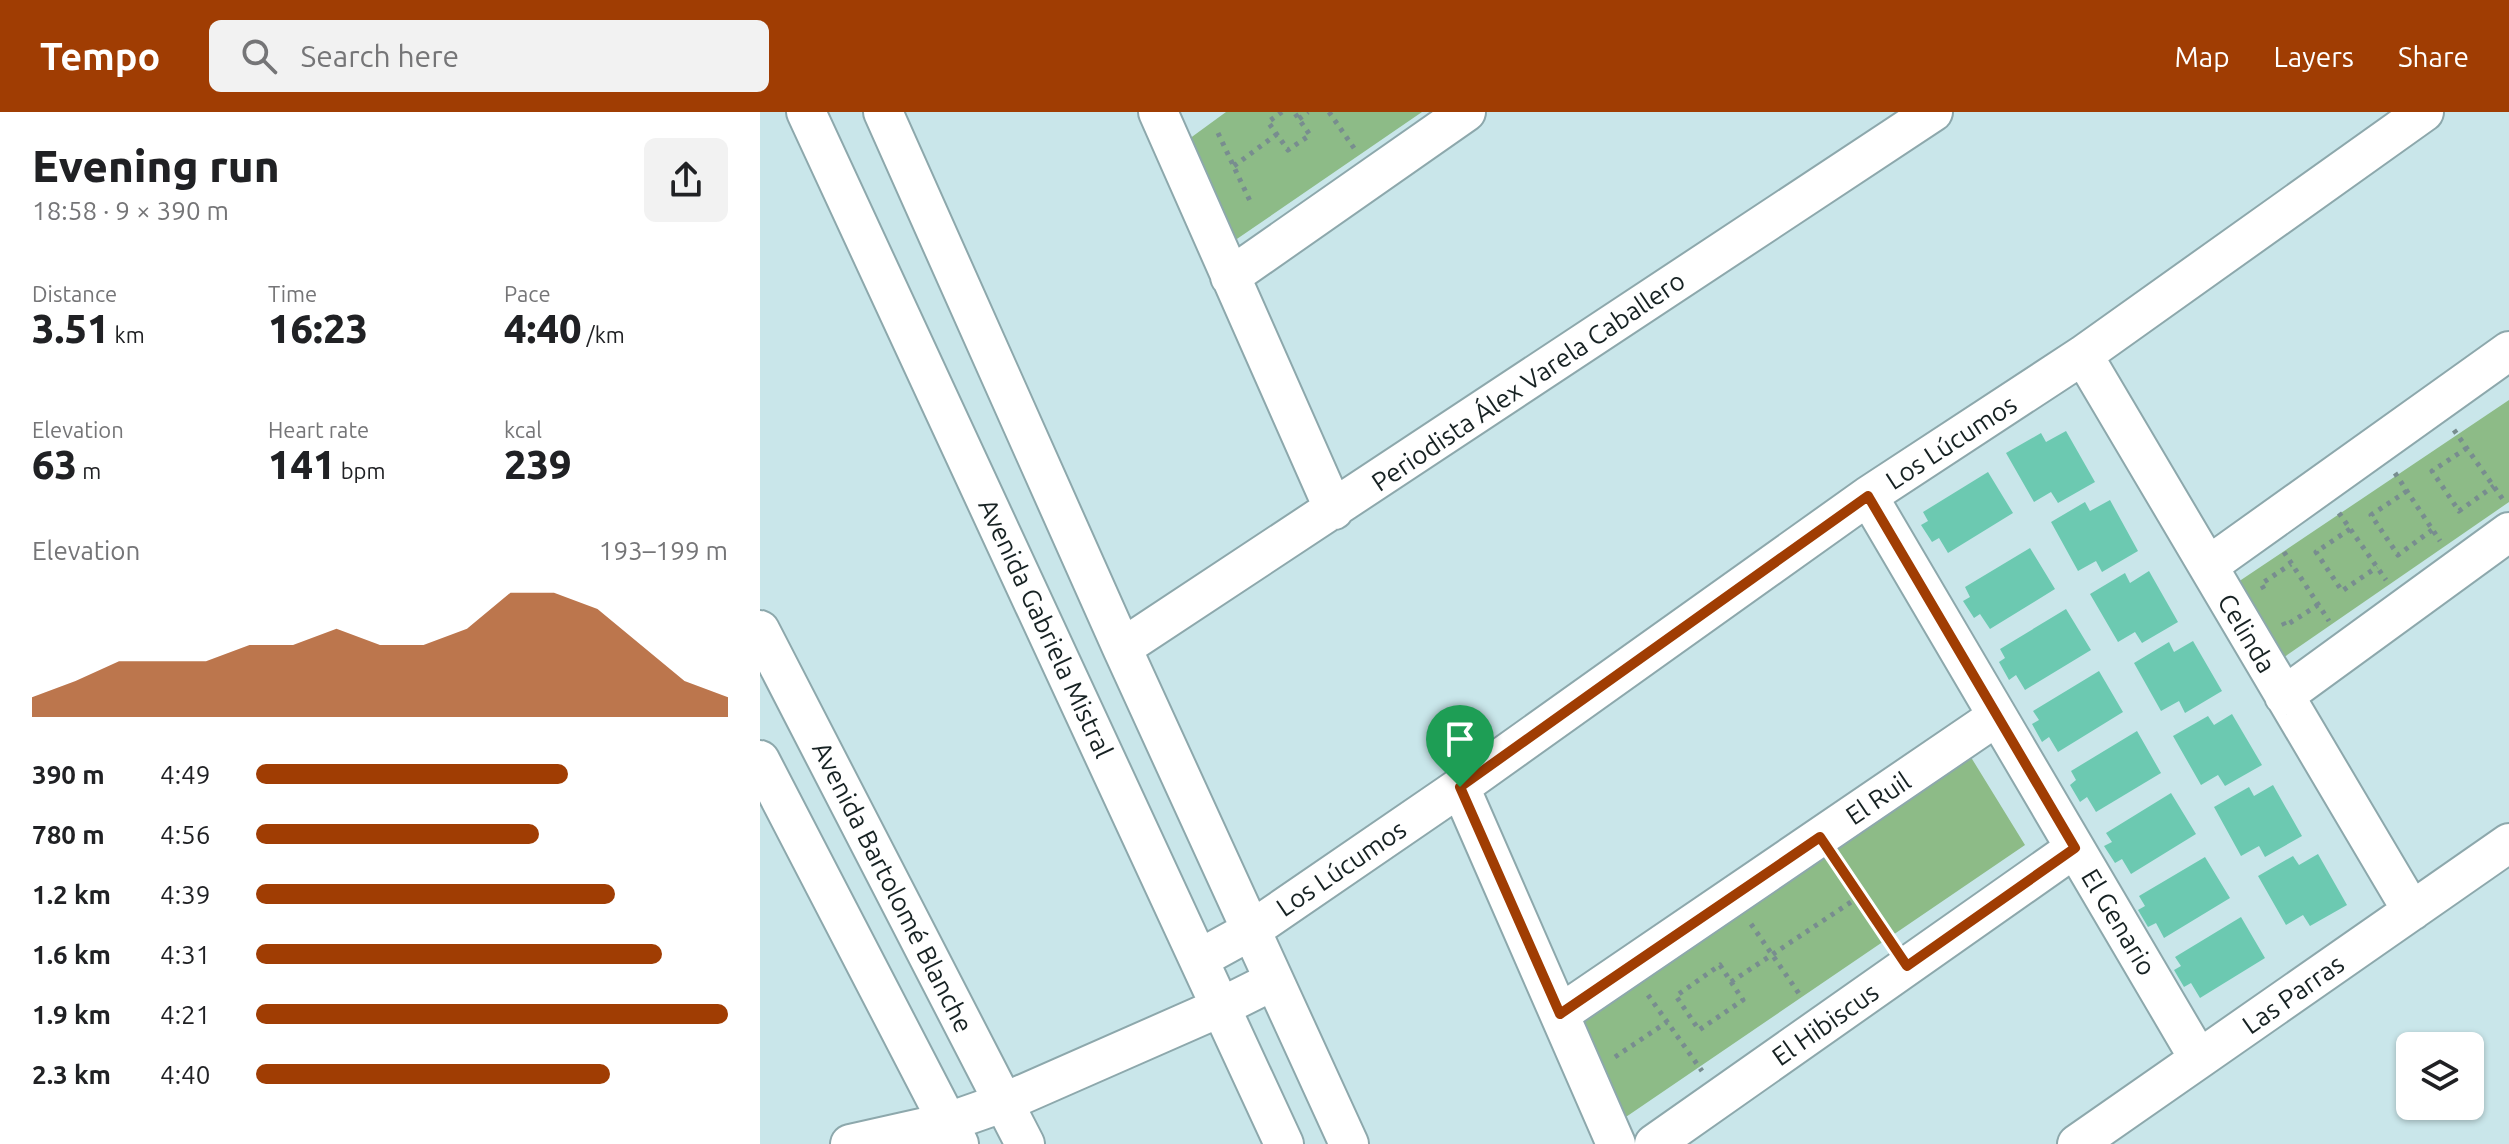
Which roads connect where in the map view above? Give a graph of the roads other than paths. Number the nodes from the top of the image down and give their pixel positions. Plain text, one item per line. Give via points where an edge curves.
1 (806, 112) edge
2 (883, 112) edge
3 (1466, 112) edge
4 (1933, 112) edge
5 (2424, 112) edge
6 (1169, 117) edge
7 (1230, 277) junction
8 (2509, 351) edge
9 (2083, 355) junction
10 (1868, 496) junction
11 (1334, 510) junction
12 (2509, 532) edge
13 (2208, 566) junction
14 (760, 630) edge
15 (1122, 648) junction
16 (2284, 696) junction
17 (1996, 717) junction
18 (760, 760) edge
19 (1460, 787) junction
20 (2509, 843) edge
21 (2075, 848) junction
22 (2412, 911) junction
23 (1250, 931) junction
24 (1199, 959) junction
25 (1273, 981) junction
26 (1221, 1007) junction
27 (1560, 1014) junction
28 (2199, 1059) junction
29 (1005, 1102) junction
30 (953, 1133) edge
31 (850, 1144) edge
32 (1025, 1144) edge
33 (1284, 1144) edge
34 (1349, 1144) edge
35 (1616, 1144) edge
36 (1654, 1144) edge
37 (2077, 1144) edge

1 - 24 street, Avenida Gabriela Mistral
2 - 15 street
3 - 7 street
4 - 11 street, Periodista Álex Varela Caballero
5 - 9 street, Los Lúcumos
6 - 7 street
7 - 11 street
8 - 13 street
9 - 10 street, Los Lúcumos
9 - 13 street, Celinda
10 - 17 street, El Genario
10 - 19 street, Los Lúcumos
11 - 15 street, Periodista Álex Varela Caballero
12 - 16 street
13 - 16 street, Celinda
14 - 29 street, Avenida Bartolomé Blanche
15 - 23 street
16 - 22 street, Celinda
17 - 21 street, El Genario
17 - 27 street, El Ruil
18 - 30 street
19 - 23 street, Los Lúcumos
19 - 27 street
20 - 22 street, Las Parras
21 - 28 street, El Genario
21 - 36 street, El Hibiscus
22 - 28 street, Las Parras
23 - 24 street, Los Lúcumos
23 - 25 street
24 - 26 street, Avenida Gabriela Mistral
25 - 26 street
25 - 34 street
26 - 29 street
26 - 33 street, Avenida Gabriela Mistral
27 - 35 street
28 - 37 street, Las Parras
29 - 30 street
29 - 32 street, Avenida Bartolomé Blanche
30 - 31 street

